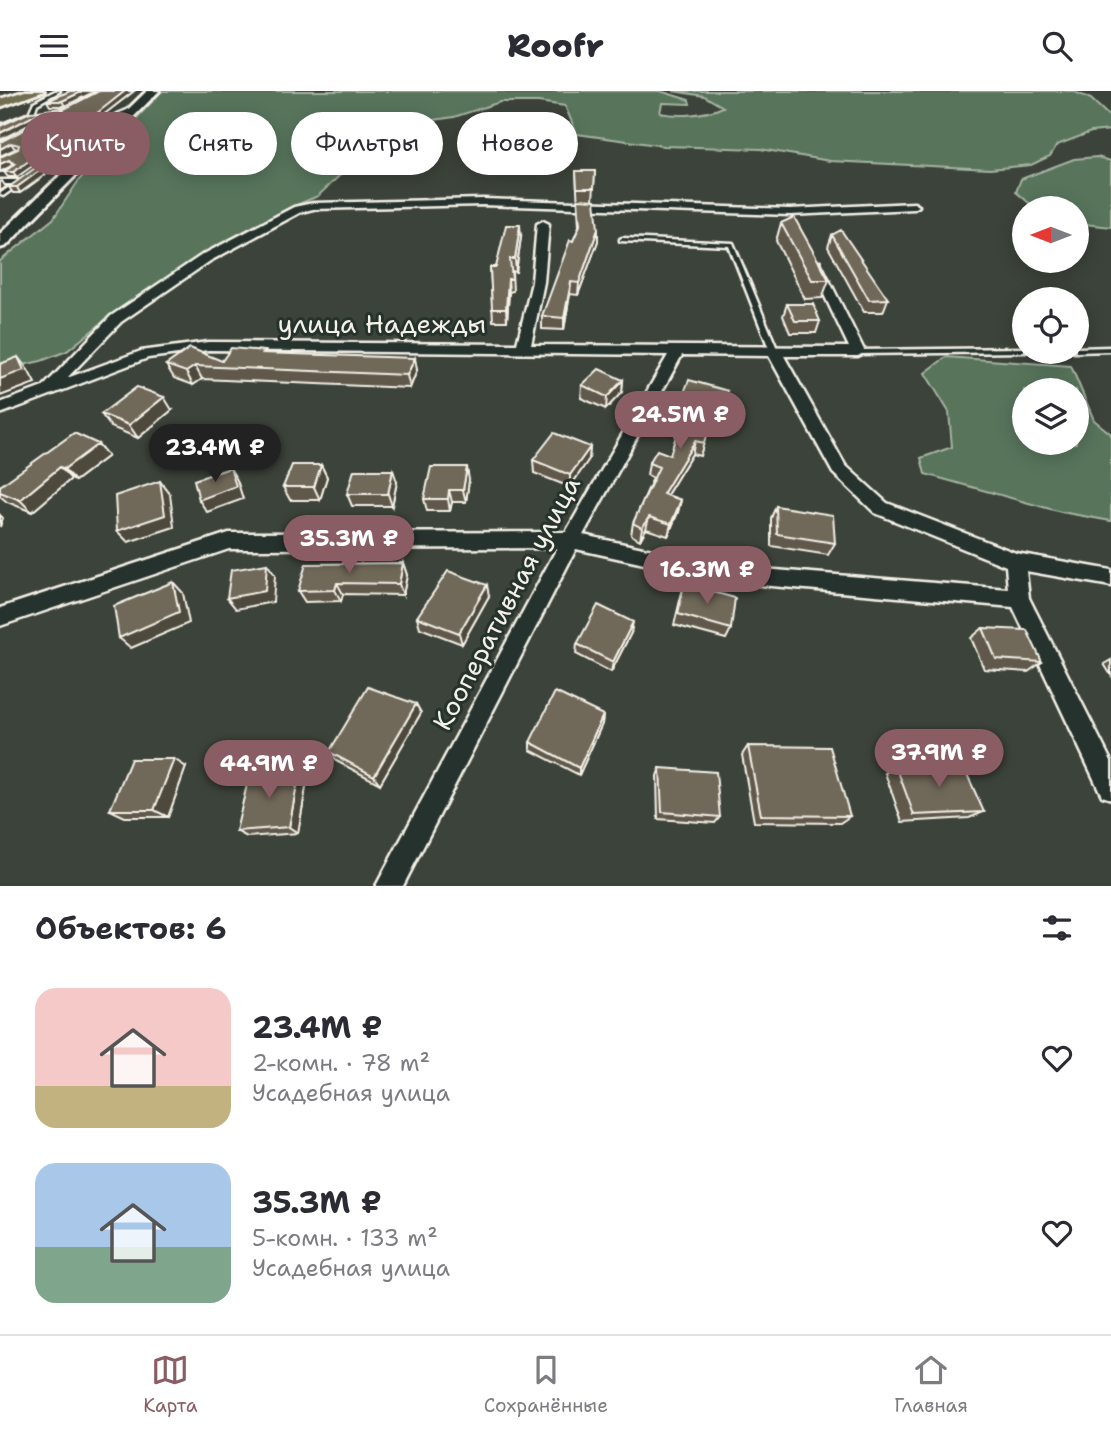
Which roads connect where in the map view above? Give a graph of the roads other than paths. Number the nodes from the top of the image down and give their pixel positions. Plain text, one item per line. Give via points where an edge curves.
1 (38, 91) edge
2 (58, 91) edge
3 (153, 91) edge
4 (0, 103) edge
5 (84, 103) edge
6 (74, 109) junction
7 (134, 109) junction
8 (33, 112) edge
9 (49, 112) edge
10 (68, 112) edge
11 (127, 112) edge
12 (21, 118) edge
13 (0, 127) edge
14 (7, 173) edge
15 (28, 175) edge
16 (0, 179) edge
17 (18, 182) junction
18 (3, 194) dead end
19 (914, 206) dead end
20 (543, 224) dead end
21 (622, 240) dead end
22 (0, 243) edge
23 (811, 255) edge
24 (523, 348) junction
25 (1089, 349) edge
26 (1111, 349) edge
27 (678, 350) junction
28 (1012, 350) edge
29 (774, 351) junction
30 (858, 352) junction
31 (45, 392) junction
32 (0, 409) edge
33 (571, 540) junction
34 (1015, 561) junction
35 (1111, 578) edge
36 (1018, 599) junction
37 (0, 617) edge
38 (1111, 787) edge
39 (389, 886) edge

1 - 4 main road
2 - 8 lane via 35,103
3 - 7 street
5 - 6 lane
6 - 9 lane
6 - 10 lane
7 - 11 lane
7 - 22 street
12 - 13 lane
14 - 16 lane
15 - 17 lane
16 - 17 lane
17 - 18 lane
19 - 31 street via 792,217 483,202 298,209 206,258 116,319
20 - 24 street via 538,282
21 - 29 lane via 731,244
23 - 30 street
24 - 27 street, улица Надежды
24 - 31 street, улица Надежды via 208,346 146,354
25 - 26 lane
27 - 29 street, улица Надежды
27 - 33 street, Кооперативная улица
28 - 30 lane
29 - 30 street, улица Надежды
29 - 34 street via 839,469 881,508
31 - 32 street, улица Надежды
33 - 36 street via 726,574
33 - 37 street via 229,541
33 - 39 street, Кооперативная улица
34 - 35 street
34 - 36 street
36 - 38 street

